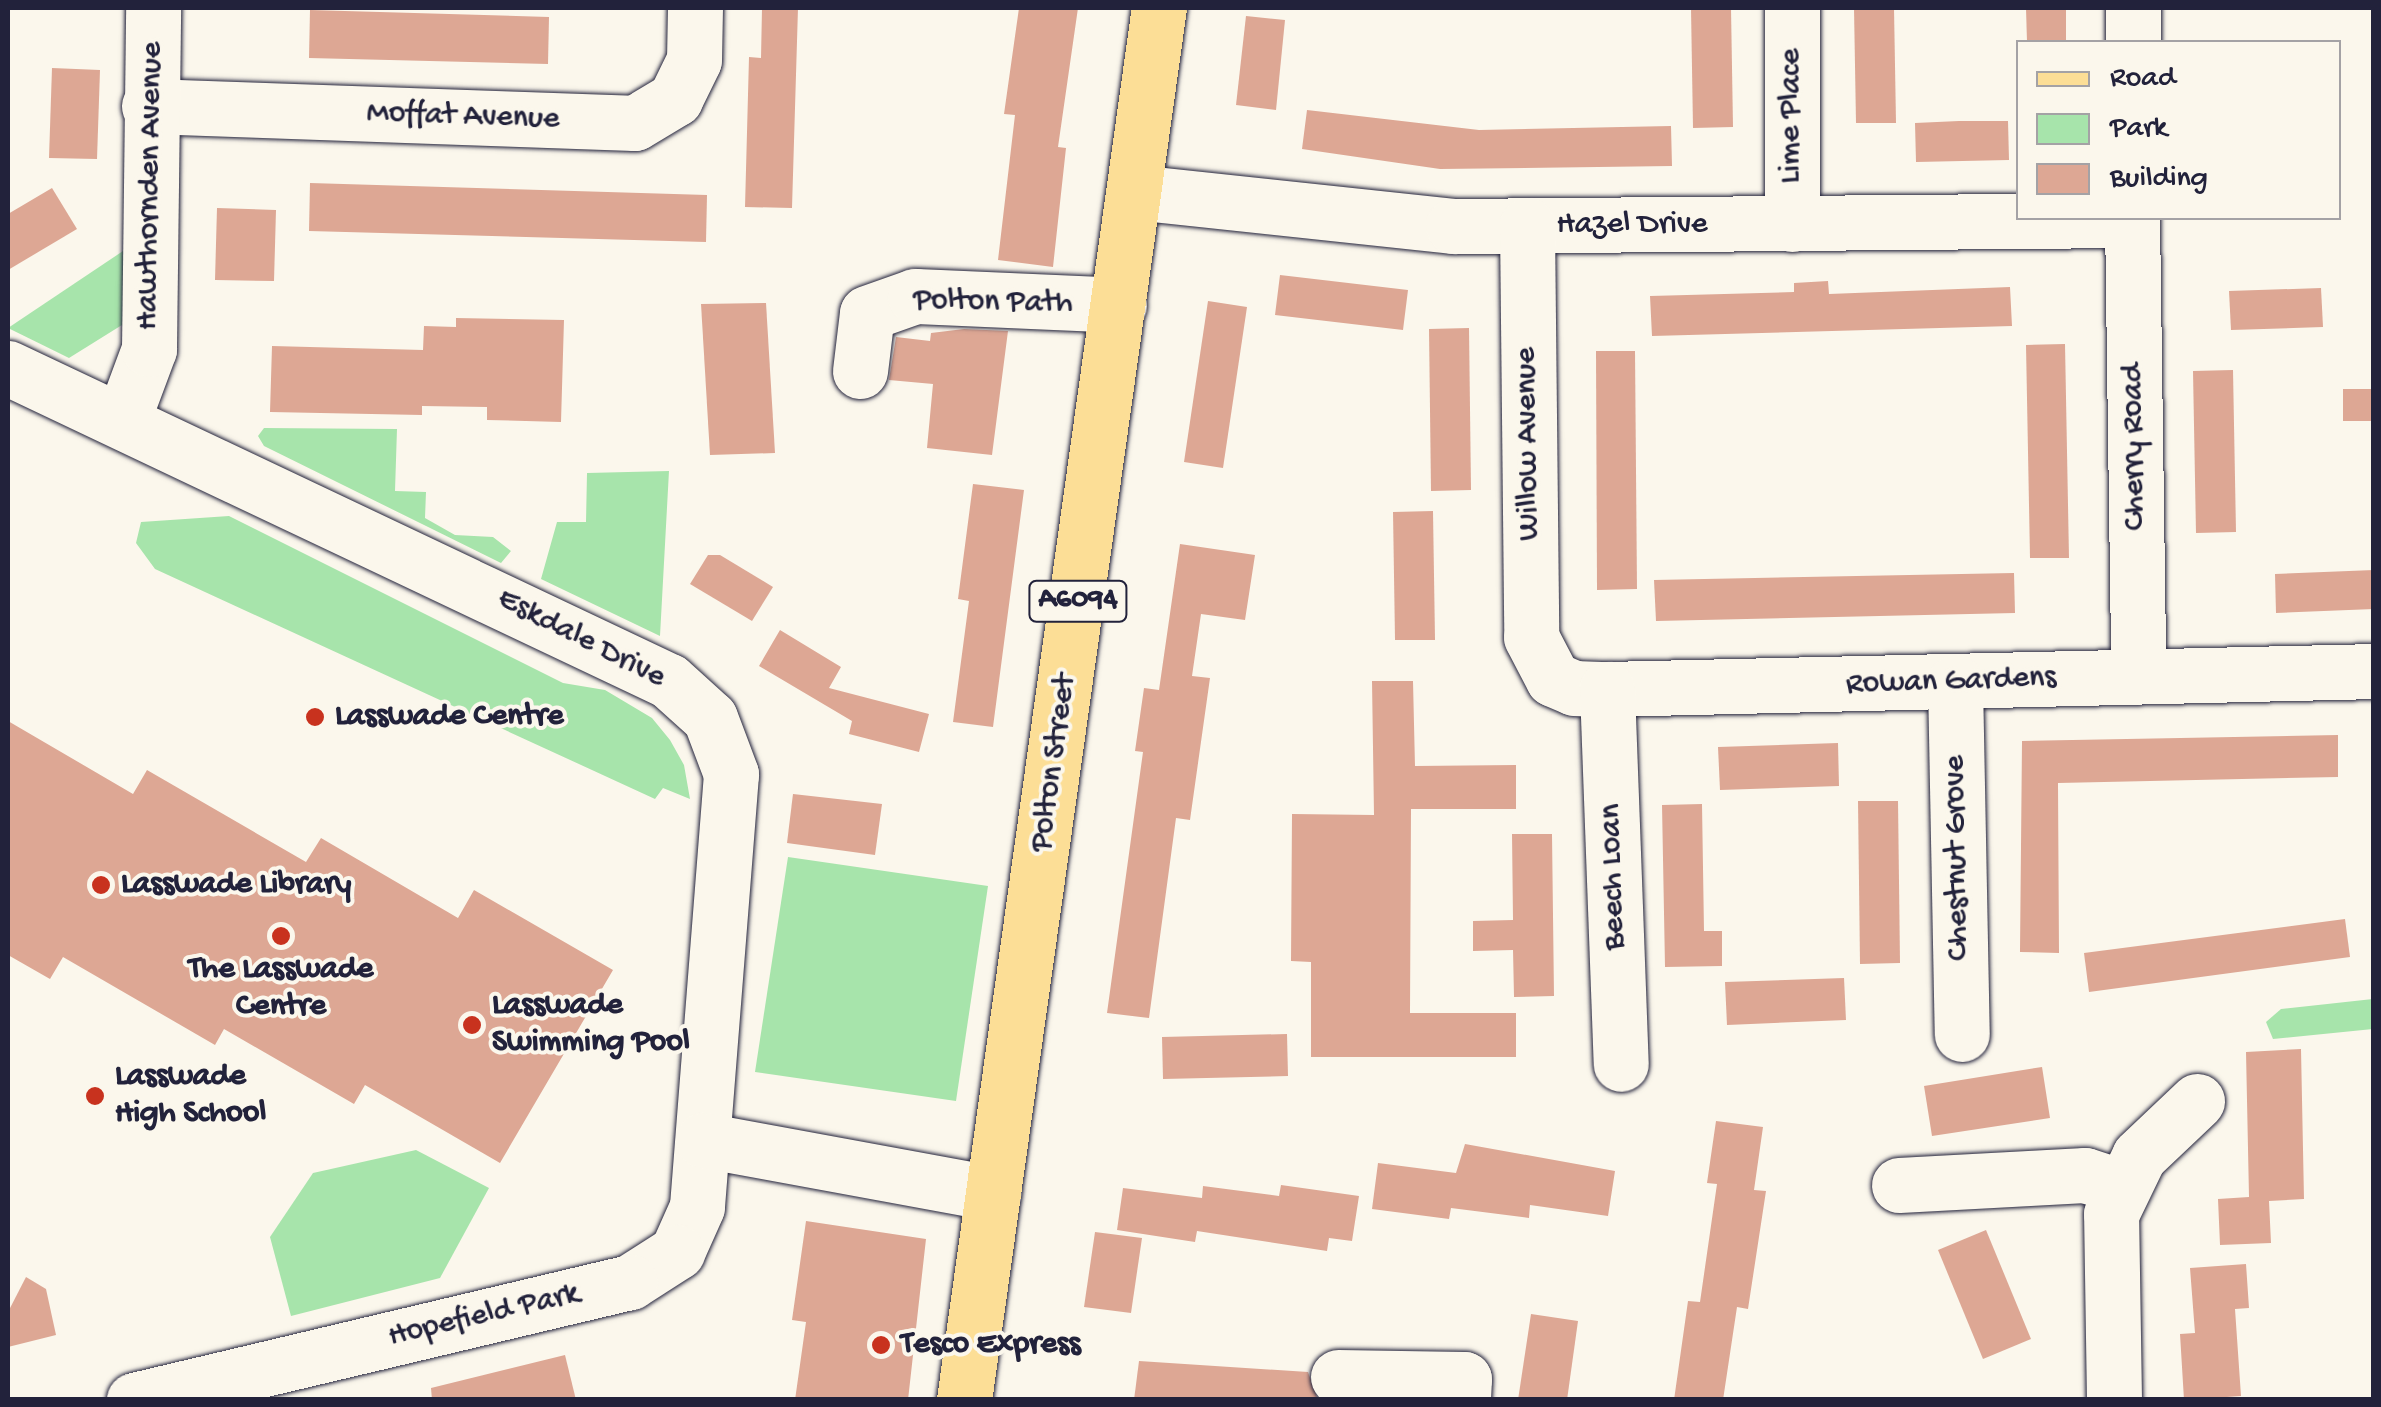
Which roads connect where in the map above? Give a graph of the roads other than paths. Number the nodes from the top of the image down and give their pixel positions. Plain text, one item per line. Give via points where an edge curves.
1 (153, 8) edge
2 (695, 8) edge
3 (1159, 8) edge
4 (1792, 8) edge
5 (2134, 8) edge
6 (2133, 40) edge
7 (149, 106) junction
8 (1135, 192) junction
9 (2064, 220) edge
10 (2132, 220) edge
11 (1792, 224) junction
12 (1528, 225) junction
13 (1119, 305) junction
14 (8, 368) edge
15 (860, 371) dead end
16 (123, 419) junction
17 (1539, 662) joint
18 (2374, 671) edge
19 (2138, 676) junction
20 (1955, 682) junction
21 (1607, 690) junction
22 (1962, 1034) dead end
23 (1621, 1064) dead end
24 (2196, 1102) dead end
25 (703, 1140) junction
26 (1899, 1185) dead end
27 (2119, 1186) junction
28 (993, 1193) junction
29 (1338, 1377) dead end
30 (158, 1396) edge
31 (964, 1400) edge
32 (1463, 1400) edge
33 (2114, 1400) edge

1 - 7 street, Hawthornden Avenue
2 - 7 street, Moffat Avenue via 694,60 675,99 635,123
3 - 8 main road, Polton Street / A6094
4 - 11 street, Lime Place
5 - 6 street
7 - 16 street, Hawthornden Avenue via 149,349
8 - 12 street, Hazel Drive via 1453,226
8 - 13 main road, Polton Street / A6094
9 - 11 street, Hazel Drive
10 - 19 street, Cherry Road
11 - 12 street, Hazel Drive
12 - 17 street, Willow Avenue via 1531,637
13 - 15 street, Polton Path via 915,296 867,313
13 - 28 main road, Polton Street / A6094
14 - 16 street, Eskdale Drive
16 - 25 street, Eskdale Drive via 670,681 710,718 731,774
17 - 21 street, Rowan Gardens via 1574,688
18 - 19 street, Rowan Gardens
19 - 20 street, Rowan Gardens
20 - 21 street, Rowan Gardens
20 - 22 street, Chestnut Grove
21 - 23 street, Beech Loan
24 - 27 street via 2162,1129
25 - 28 street
25 - 30 street, Hopefield Park via 690,1234 677,1252 630,1282
26 - 27 street via 2084,1175
27 - 33 street via 2107,1254
28 - 31 main road, Polton Street / A6094
29 - 32 street via 1464,1379

